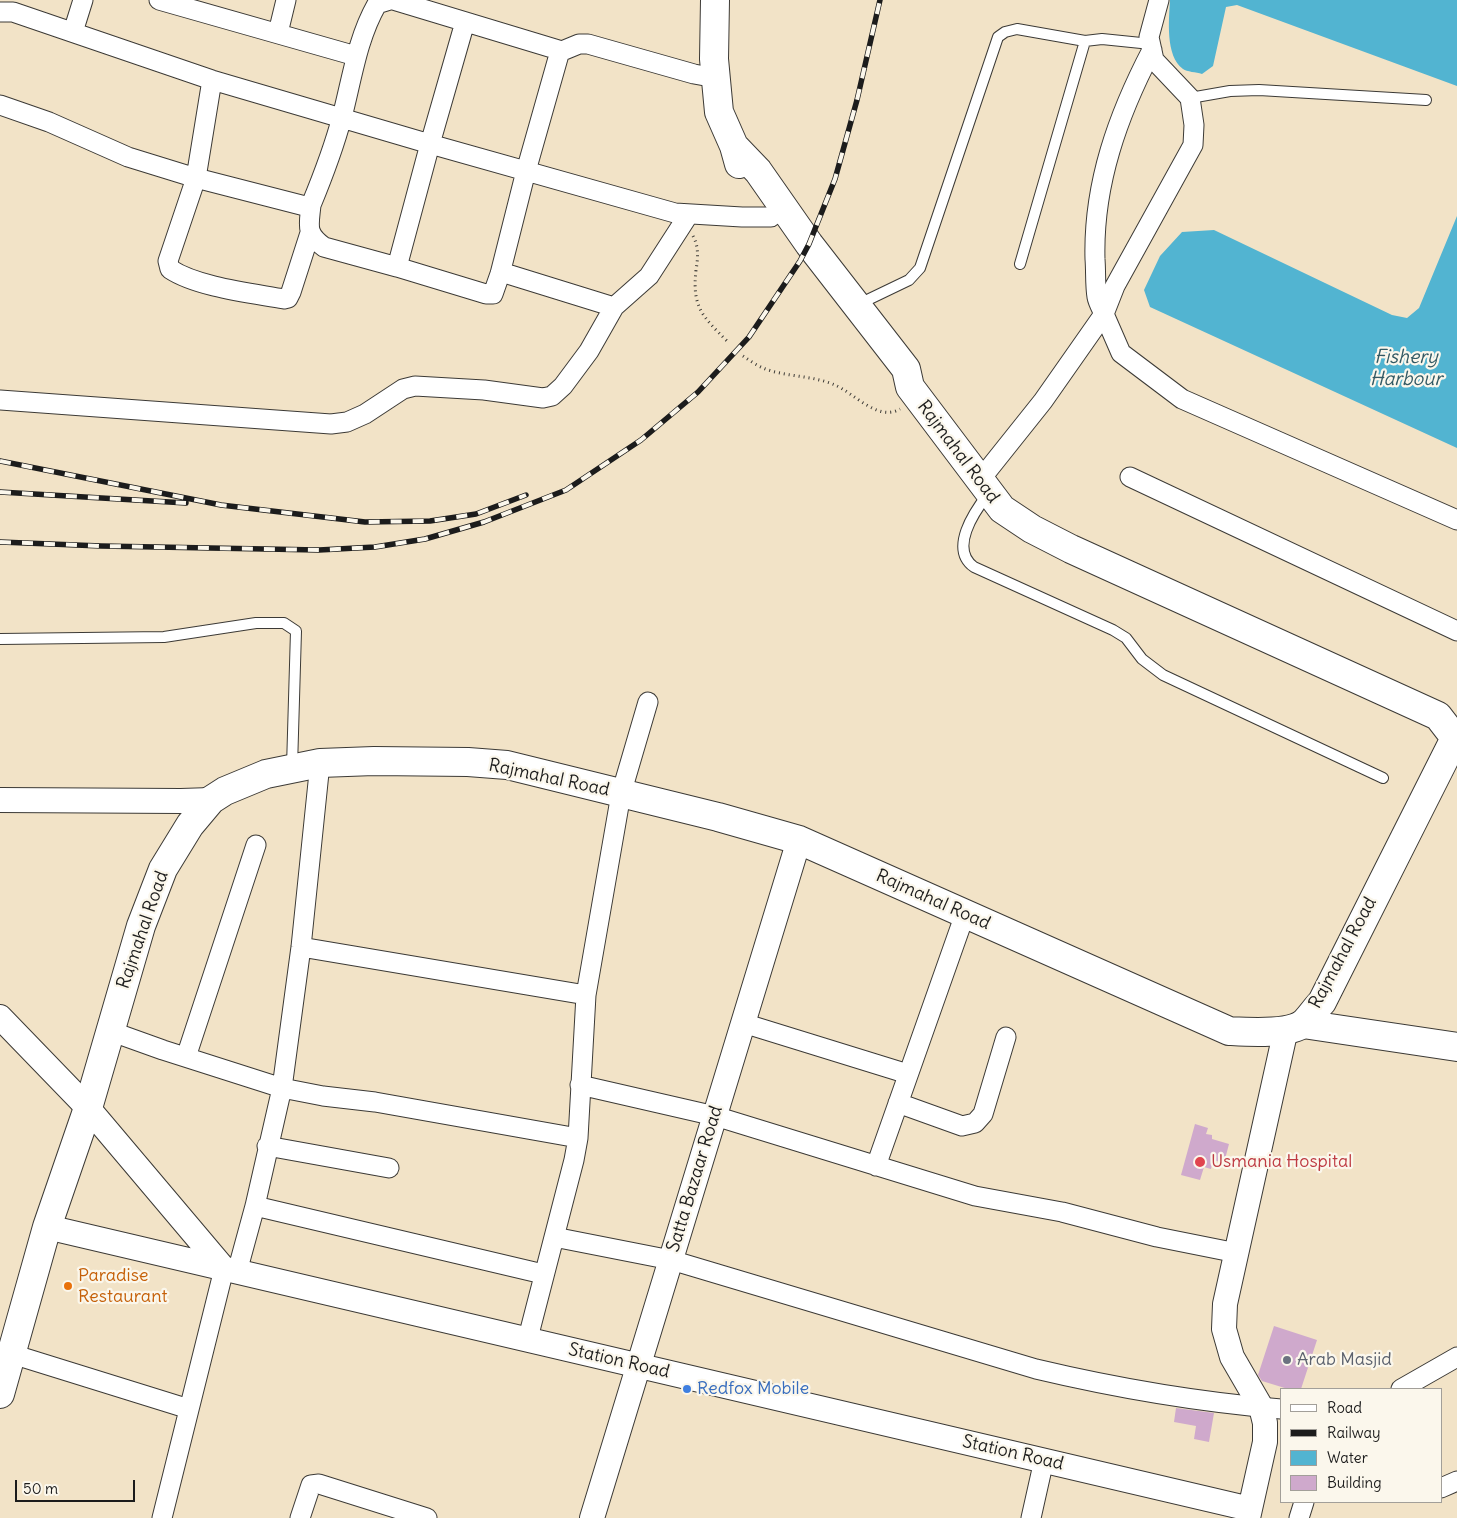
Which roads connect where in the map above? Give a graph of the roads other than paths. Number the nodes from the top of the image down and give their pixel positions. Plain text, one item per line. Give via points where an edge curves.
1 (83, 0) edge
2 (159, 0) edge
3 (286, 0) edge
4 (392, 0) edge
5 (715, 0) edge
6 (1159, 0) edge
7 (195, 5) edge
8 (10, 8) edge
9 (465, 22) junction
10 (73, 32) junction
11 (278, 33) junction
12 (1085, 41) junction
13 (1151, 47) junction
14 (560, 51) junction
15 (356, 56) junction
16 (716, 78) junction
17 (212, 80) junction
18 (1180, 88) junction
19 (1426, 100) dead end
20 (0, 105) edge
21 (342, 117) junction
22 (430, 144) junction
23 (734, 146) junction
24 (526, 171) junction
25 (196, 178) junction
26 (312, 205) junction
27 (771, 217) junction
28 (686, 218) junction
29 (310, 233) junction
30 (1020, 264) dead end
31 (397, 267) junction
32 (501, 272) junction
33 (856, 305) junction
34 (614, 306) junction
35 (1104, 314) junction
36 (0, 400) edge
37 (920, 402) junction
38 (1130, 477) dead end
39 (984, 486) junction
40 (1457, 520) edge
41 (1457, 631) edge
42 (0, 639) edge
43 (648, 702) dead end
44 (1456, 736) edge
45 (320, 763) junction
46 (292, 768) junction
47 (1383, 778) dead end
48 (621, 794) junction
49 (0, 800) edge
50 (211, 800) junction
51 (799, 840) junction
52 (256, 845) dead end
53 (965, 914) junction
54 (301, 947) junction
55 (586, 995) junction
56 (0, 1017) edge
57 (743, 1023) junction
58 (1294, 1027) junction
59 (110, 1031) junction
60 (1006, 1037) dead end
61 (1457, 1047) edge
62 (186, 1057) junction
63 (908, 1074) junction
64 (580, 1085) junction
65 (282, 1088) junction
66 (898, 1103) junction
67 (88, 1108) junction
68 (715, 1116) junction
69 (578, 1138) junction
70 (267, 1146) junction
71 (876, 1166) junction
72 (389, 1168) dead end
73 (254, 1206) junction
74 (47, 1227) junction
75 (554, 1237) junction
76 (1237, 1253) junction
77 (671, 1260) junction
78 (231, 1270) junction
79 (543, 1274) junction
80 (529, 1340) junction
81 (12, 1354) junction
82 (1457, 1357) edge
83 (637, 1365) junction
84 (1403, 1388) edge
85 (0, 1394) edge
86 (1271, 1408) edge
87 (189, 1409) junction
88 (1273, 1444) edge
89 (1044, 1460) junction
90 (1457, 1481) edge
91 (1442, 1488) edge
92 (1304, 1503) edge
93 (1249, 1513) edge
94 (162, 1518) edge
95 (300, 1518) edge
96 (427, 1518) edge
97 (592, 1518) edge
98 (1031, 1518) edge
99 (1300, 1518) edge

1 - 10 street
2 - 7 street
3 - 11 street
4 - 9 street
4 - 15 street via 377,4
5 - 16 main road, Rajmahal Road
6 - 13 street via 1149,37
7 - 11 street
8 - 10 street
9 - 14 street
9 - 22 street
10 - 17 street
11 - 15 street
12 - 13 lane via 1102,39
12 - 30 lane
12 - 33 lane via 1016,29 998,37 920,268 909,280
13 - 18 street via 1154,60
13 - 35 street via 1117,124 1102,179 1095,243 1097,298
14 - 16 street via 588,44
14 - 24 street
15 - 21 street
16 - 23 main road, Rajmahal Road via 719,112
17 - 21 street
17 - 25 street
18 - 19 lane
18 - 35 street via 1194,126 1193,145
20 - 25 street via 49,122 128,157
21 - 22 street
21 - 26 street
22 - 24 street
22 - 31 street
23 - 27 main road, Rajmahal Road via 744,178
23 - 33 main road, Rajmahal Road via 758,171
24 - 28 street
24 - 32 street
25 - 26 street
25 - 29 street via 168,261 170,269 178,274 211,285 288,298
26 - 29 street
27 - 28 street
27 - 37 main road, Rajmahal Road via 800,261 894,380
28 - 34 street via 649,276
29 - 31 street via 324,247
31 - 32 street via 486,294 493,294
32 - 34 street
33 - 37 main road, Rajmahal Road via 906,369
34 - 36 street via 589,351 562,386 552,396 543,398 415,386 403,389 366,414 331,424
35 - 39 street
35 - 40 street via 1121,353 1182,399
37 - 39 main road, Rajmahal Road
38 - 41 street
39 - 44 main road, Rajmahal Road via 1002,508 1032,529 1438,716
39 - 47 lane via 964,541 967,562 1113,630 1126,638 1142,659 1162,675
42 - 46 lane via 164,637 256,623 284,623 296,631
43 - 48 street
44 - 58 main road, Rajmahal Road via 1322,1002
45 - 46 main road, Rajmahal Road
45 - 48 main road, Rajmahal Road via 468,762 507,765
45 - 54 street
46 - 50 main road, Rajmahal Road via 247,781
48 - 51 main road, Rajmahal Road
48 - 55 street
49 - 50 street
50 - 59 main road, Rajmahal Road via 190,825 163,870 141,926
51 - 53 main road, Rajmahal Road
51 - 57 street, Satta Bazaar Road
52 - 62 street
53 - 58 main road, Rajmahal Road via 1230,1031 1256,1033
53 - 63 street
54 - 55 street
54 - 65 street
55 - 64 street
56 - 67 street
57 - 63 street
57 - 68 street, Satta Bazaar Road
58 - 61 main road
58 - 76 street
59 - 62 street
59 - 67 main road, Rajmahal Road
60 - 66 street via 983,1114 976,1122 962,1126
62 - 65 street
63 - 66 street
64 - 68 street
64 - 69 street
65 - 69 street
65 - 70 street
66 - 71 street
67 - 74 main road, Rajmahal Road
67 - 78 street
68 - 71 street
68 - 77 street, Satta Bazaar Road
69 - 75 street
70 - 72 street
70 - 73 street
71 - 76 street via 975,1196 1062,1212
73 - 78 street
73 - 79 street
74 - 78 street, Station Road
74 - 81 main road, Rajmahal Road
75 - 77 street
75 - 79 street
76 - 86 street via 1225,1304 1224,1329 1232,1357
77 - 83 street, Satta Bazaar Road
77 - 86 street via 1036,1369 1148,1391
78 - 80 street, Station Road
78 - 87 street
79 - 80 street
80 - 83 street, Station Road
81 - 85 main road, Rajmahal Road
81 - 87 street
82 - 84 street
83 - 89 street, Station Road
83 - 97 street, Satta Bazaar Road
86 - 88 street via 1265,1423
87 - 94 street
88 - 93 street
89 - 93 street, Station Road
89 - 98 street
90 - 91 street
92 - 99 street
95 - 96 street via 311,1485 319,1484

